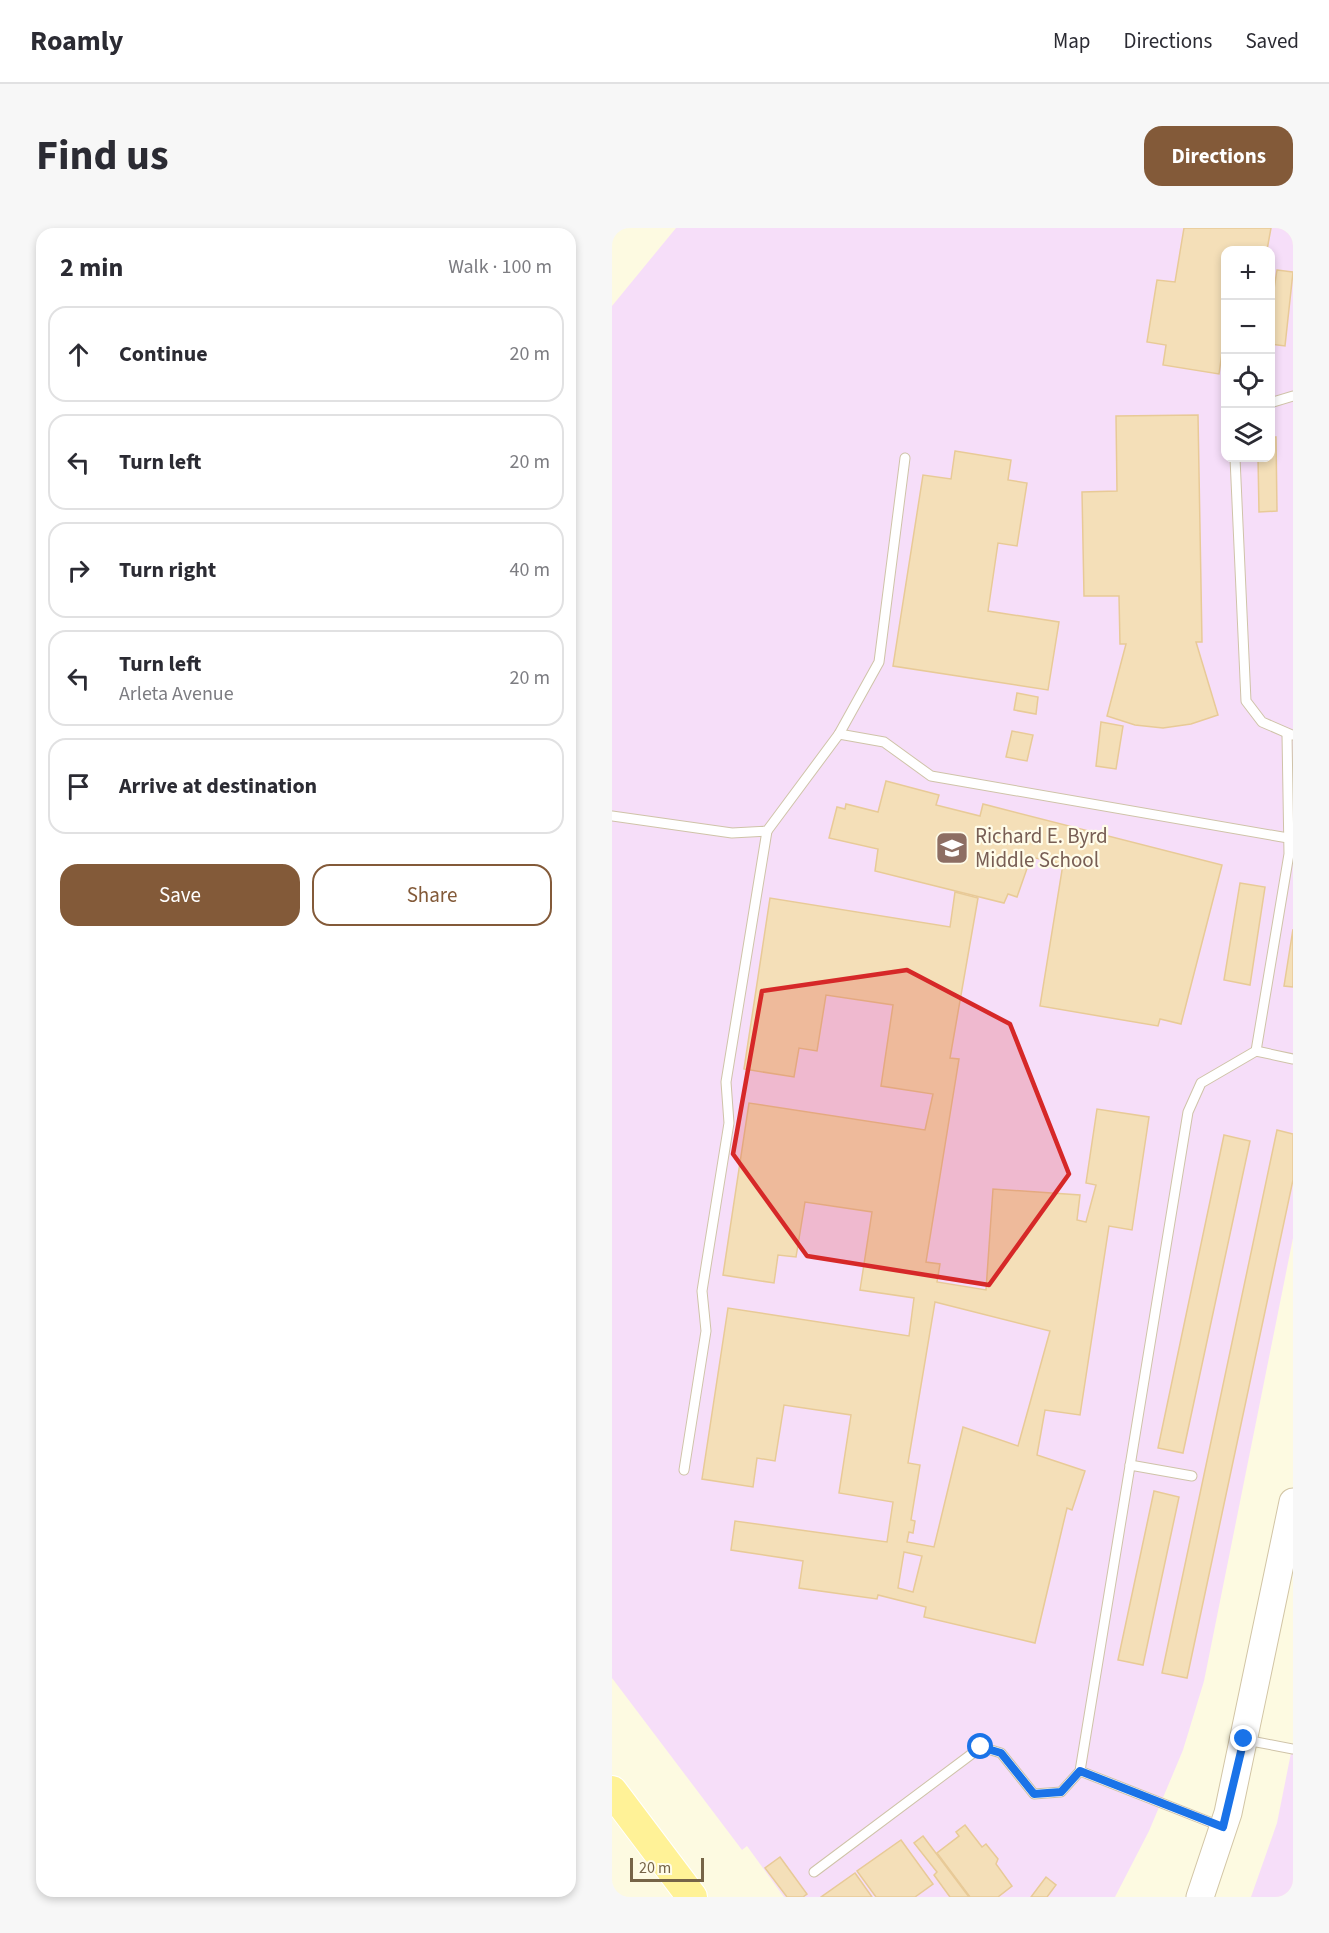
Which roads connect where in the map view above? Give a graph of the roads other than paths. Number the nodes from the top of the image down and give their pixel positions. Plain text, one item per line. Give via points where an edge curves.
1 (1293, 396) edge
2 (1275, 401) edge
3 (905, 458) dead end
4 (1235, 462) edge
5 (839, 734) junction
6 (1290, 735) edge
7 (612, 816) edge
8 (767, 831) junction
9 (1288, 838) junction
10 (1257, 1051) junction
11 (1293, 1059) edge
12 (1130, 1465) junction
13 (684, 1470) dead end
14 (1192, 1476) dead end
15 (1293, 1502) edge
16 (1244, 1739) junction
17 (1293, 1749) edge
18 (1080, 1771) junction
19 (612, 1791) edge
20 (1223, 1827) junction
21 (814, 1872) dead end
22 (692, 1897) edge
23 (1200, 1897) edge

1 - 2 lane
3 - 5 lane via 879,662
4 - 6 lane via 1246,701 1262,722
5 - 8 lane
5 - 9 lane via 885,742 931,776
6 - 9 lane
7 - 8 lane via 732,833
8 - 13 lane via 726,1082 729,1123 702,1291 706,1331
9 - 10 lane via 1289,854
10 - 11 lane
10 - 12 lane via 1201,1083 1188,1112
12 - 14 lane
12 - 18 lane
15 - 16 main road via 1283,1569
16 - 17 lane
16 - 20 main road
18 - 20 lane
18 - 21 lane via 1061,1792 1034,1794 1001,1753 981,1747
19 - 22 main road
20 - 23 main road

